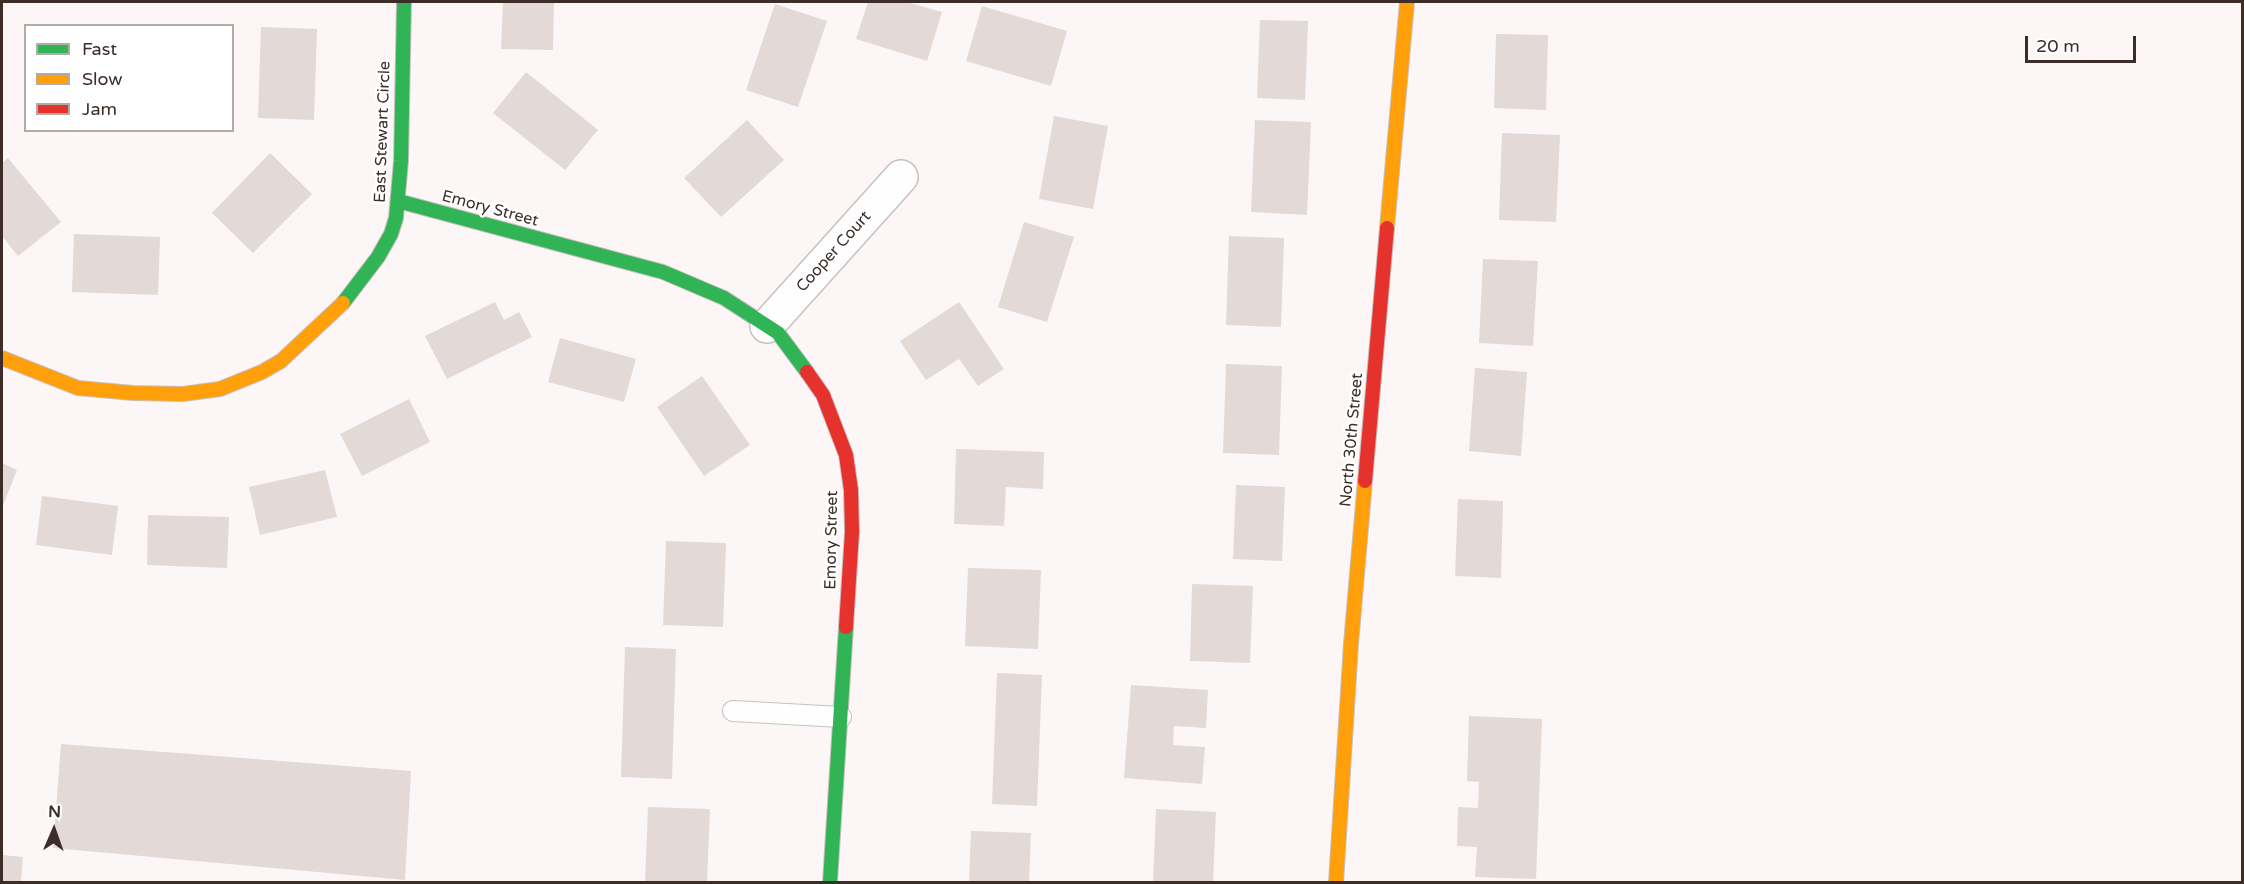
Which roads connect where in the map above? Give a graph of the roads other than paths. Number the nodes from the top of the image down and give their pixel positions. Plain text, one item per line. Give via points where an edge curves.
1 (404, 2) edge
2 (1407, 2) edge
3 (901, 177) dead end
4 (398, 201) junction
5 (768, 326) junction
6 (2, 358) edge
7 (733, 711) dead end
8 (841, 717) junction
9 (830, 882) edge
10 (1336, 882) edge

1 - 4 street, East Stewart Circle
2 - 10 street, North 30th Street via 1349,666
3 - 5 street, Cooper Court
4 - 5 street, Emory Street via 663,272 724,298
4 - 6 street, East Stewart Circle via 391,234 347,299 281,361 220,389 183,394 78,388
5 - 8 street, Emory Street via 778,333 823,395 846,456 852,532
7 - 8 lane
8 - 9 street, Emory Street

